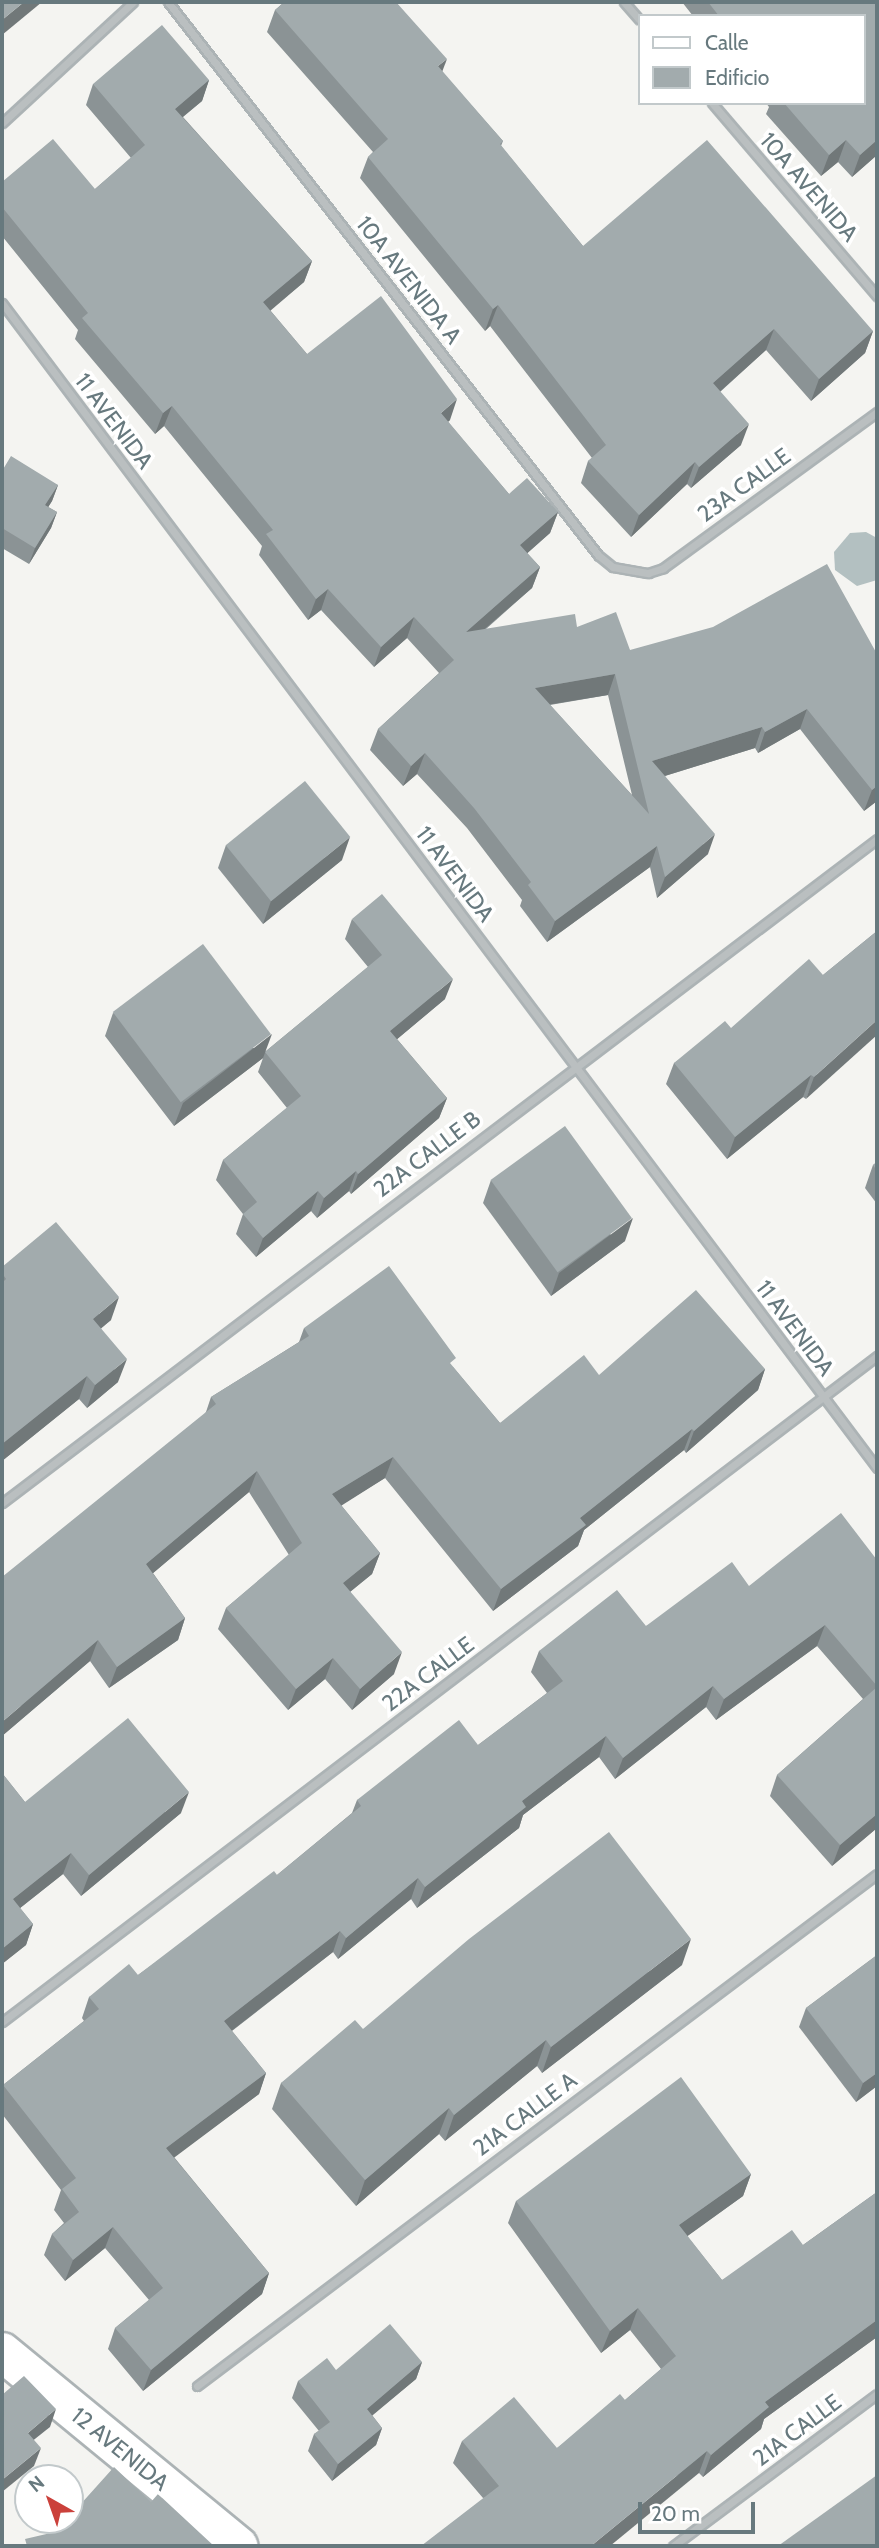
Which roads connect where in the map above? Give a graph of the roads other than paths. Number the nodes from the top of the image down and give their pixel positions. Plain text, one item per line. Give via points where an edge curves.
1 (133, 2) edge
2 (168, 2) edge
3 (624, 2) edge
4 (638, 18) edge
5 (714, 105) edge
6 (2, 123) edge
7 (877, 296) edge
8 (2, 303) edge
9 (877, 412) edge
10 (627, 572) joint
11 (877, 839) edge
12 (575, 1066) junction
13 (877, 1356) edge
14 (824, 1397) junction
15 (877, 1468) edge
16 (2, 1503) edge
17 (877, 1874) edge
18 (2, 2022) edge
19 (2, 2352) edge
20 (197, 2386) dead end
21 (877, 2394) edge
22 (238, 2546) edge
23 (673, 2546) edge

1 - 6 street
2 - 10 street, 10A AVENIDA A via 598,555
3 - 4 street
5 - 7 street, 10A AVENIDA
8 - 12 street, 11 AVENIDA
9 - 10 street, 23A CALLE via 663,568
11 - 12 street, 22A CALLE B
12 - 14 street, 11 AVENIDA
12 - 16 street, 22A CALLE B
13 - 14 street, 22A CALLE
14 - 15 street, 11 AVENIDA
14 - 18 street, 22A CALLE
17 - 20 street, 21A CALLE A
19 - 22 street, 12 AVENIDA
21 - 23 street, 21A CALLE

